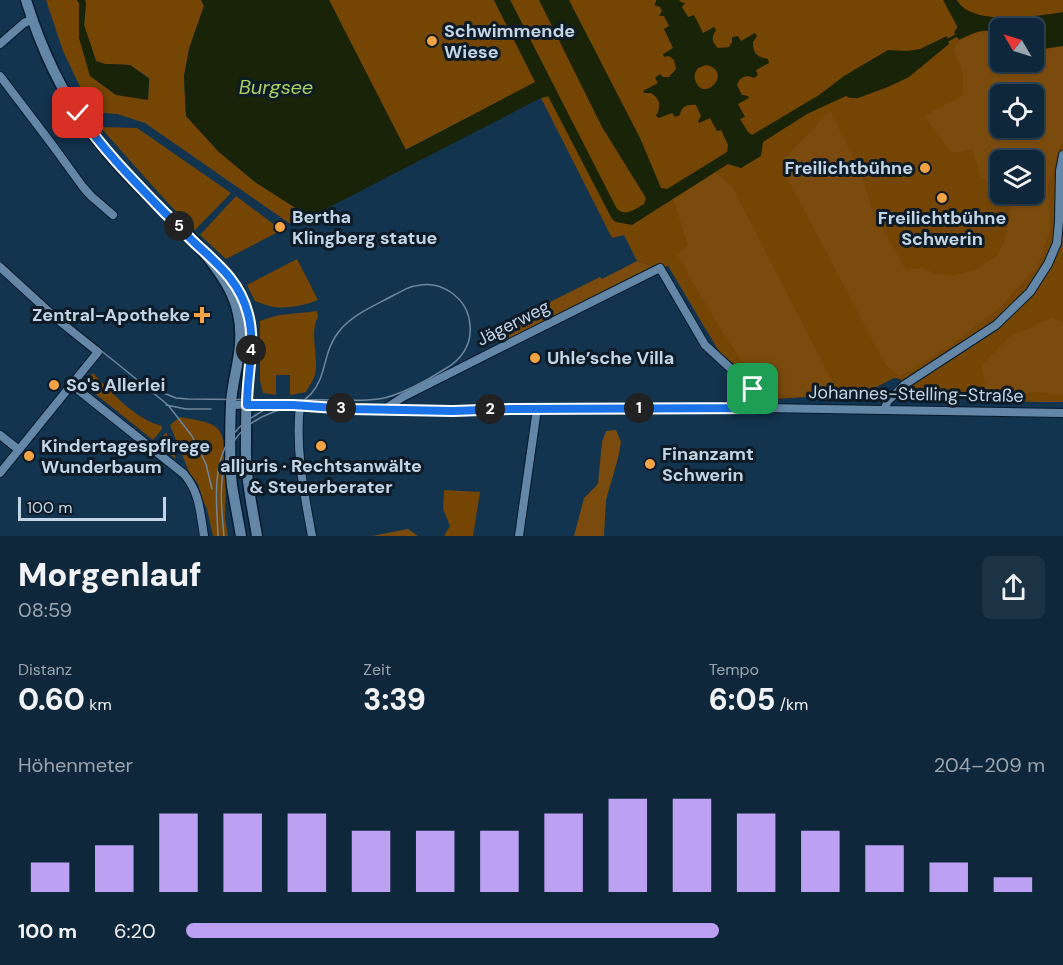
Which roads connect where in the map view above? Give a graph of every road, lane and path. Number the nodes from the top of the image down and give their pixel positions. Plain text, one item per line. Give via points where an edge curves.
1 (26, 0) edge
2 (33, 19) junction
3 (0, 44) edge
4 (0, 76) edge
5 (1063, 154) edge
6 (113, 215) dead end
7 (198, 245) junction
8 (0, 267) edge
9 (72, 385) junction
10 (231, 405) junction
11 (247, 405) junction
12 (300, 405) junction
13 (764, 408) junction
14 (537, 409) junction
15 (383, 410) junction
16 (885, 410) junction
17 (1063, 413) edge
18 (0, 435) edge
19 (19, 450) junction
20 (0, 473) edge
21 (204, 536) edge
22 (241, 536) edge
23 (257, 536) edge
24 (312, 536) edge
25 (519, 536) edge

1 - 2 street
2 - 3 street
2 - 7 street via 66,94 89,129
4 - 6 street via 83,188
5 - 16 street via 1057,243 1030,292 996,325 904,385 887,402
7 - 10 street via 237,304 241,341
7 - 11 street via 228,274 248,314 252,342
8 - 9 street via 98,352
9 - 19 street
9 - 21 street via 192,483
10 - 11 street, Johannes-Stelling-Straße
10 - 22 street via 232,485
11 - 12 street, Johannes-Stelling-Straße
11 - 23 street via 248,483
12 - 15 street, Johannes-Stelling-Straße
12 - 24 street via 301,472
13 - 14 street, Johannes-Stelling-Straße
13 - 15 street, Jägerweg via 764,402 753,389 705,345 660,268
13 - 16 street, Johannes-Stelling-Straße
14 - 15 street, Johannes-Stelling-Straße
14 - 25 street
16 - 17 street, Johannes-Stelling-Straße
18 - 19 street
19 - 20 street

